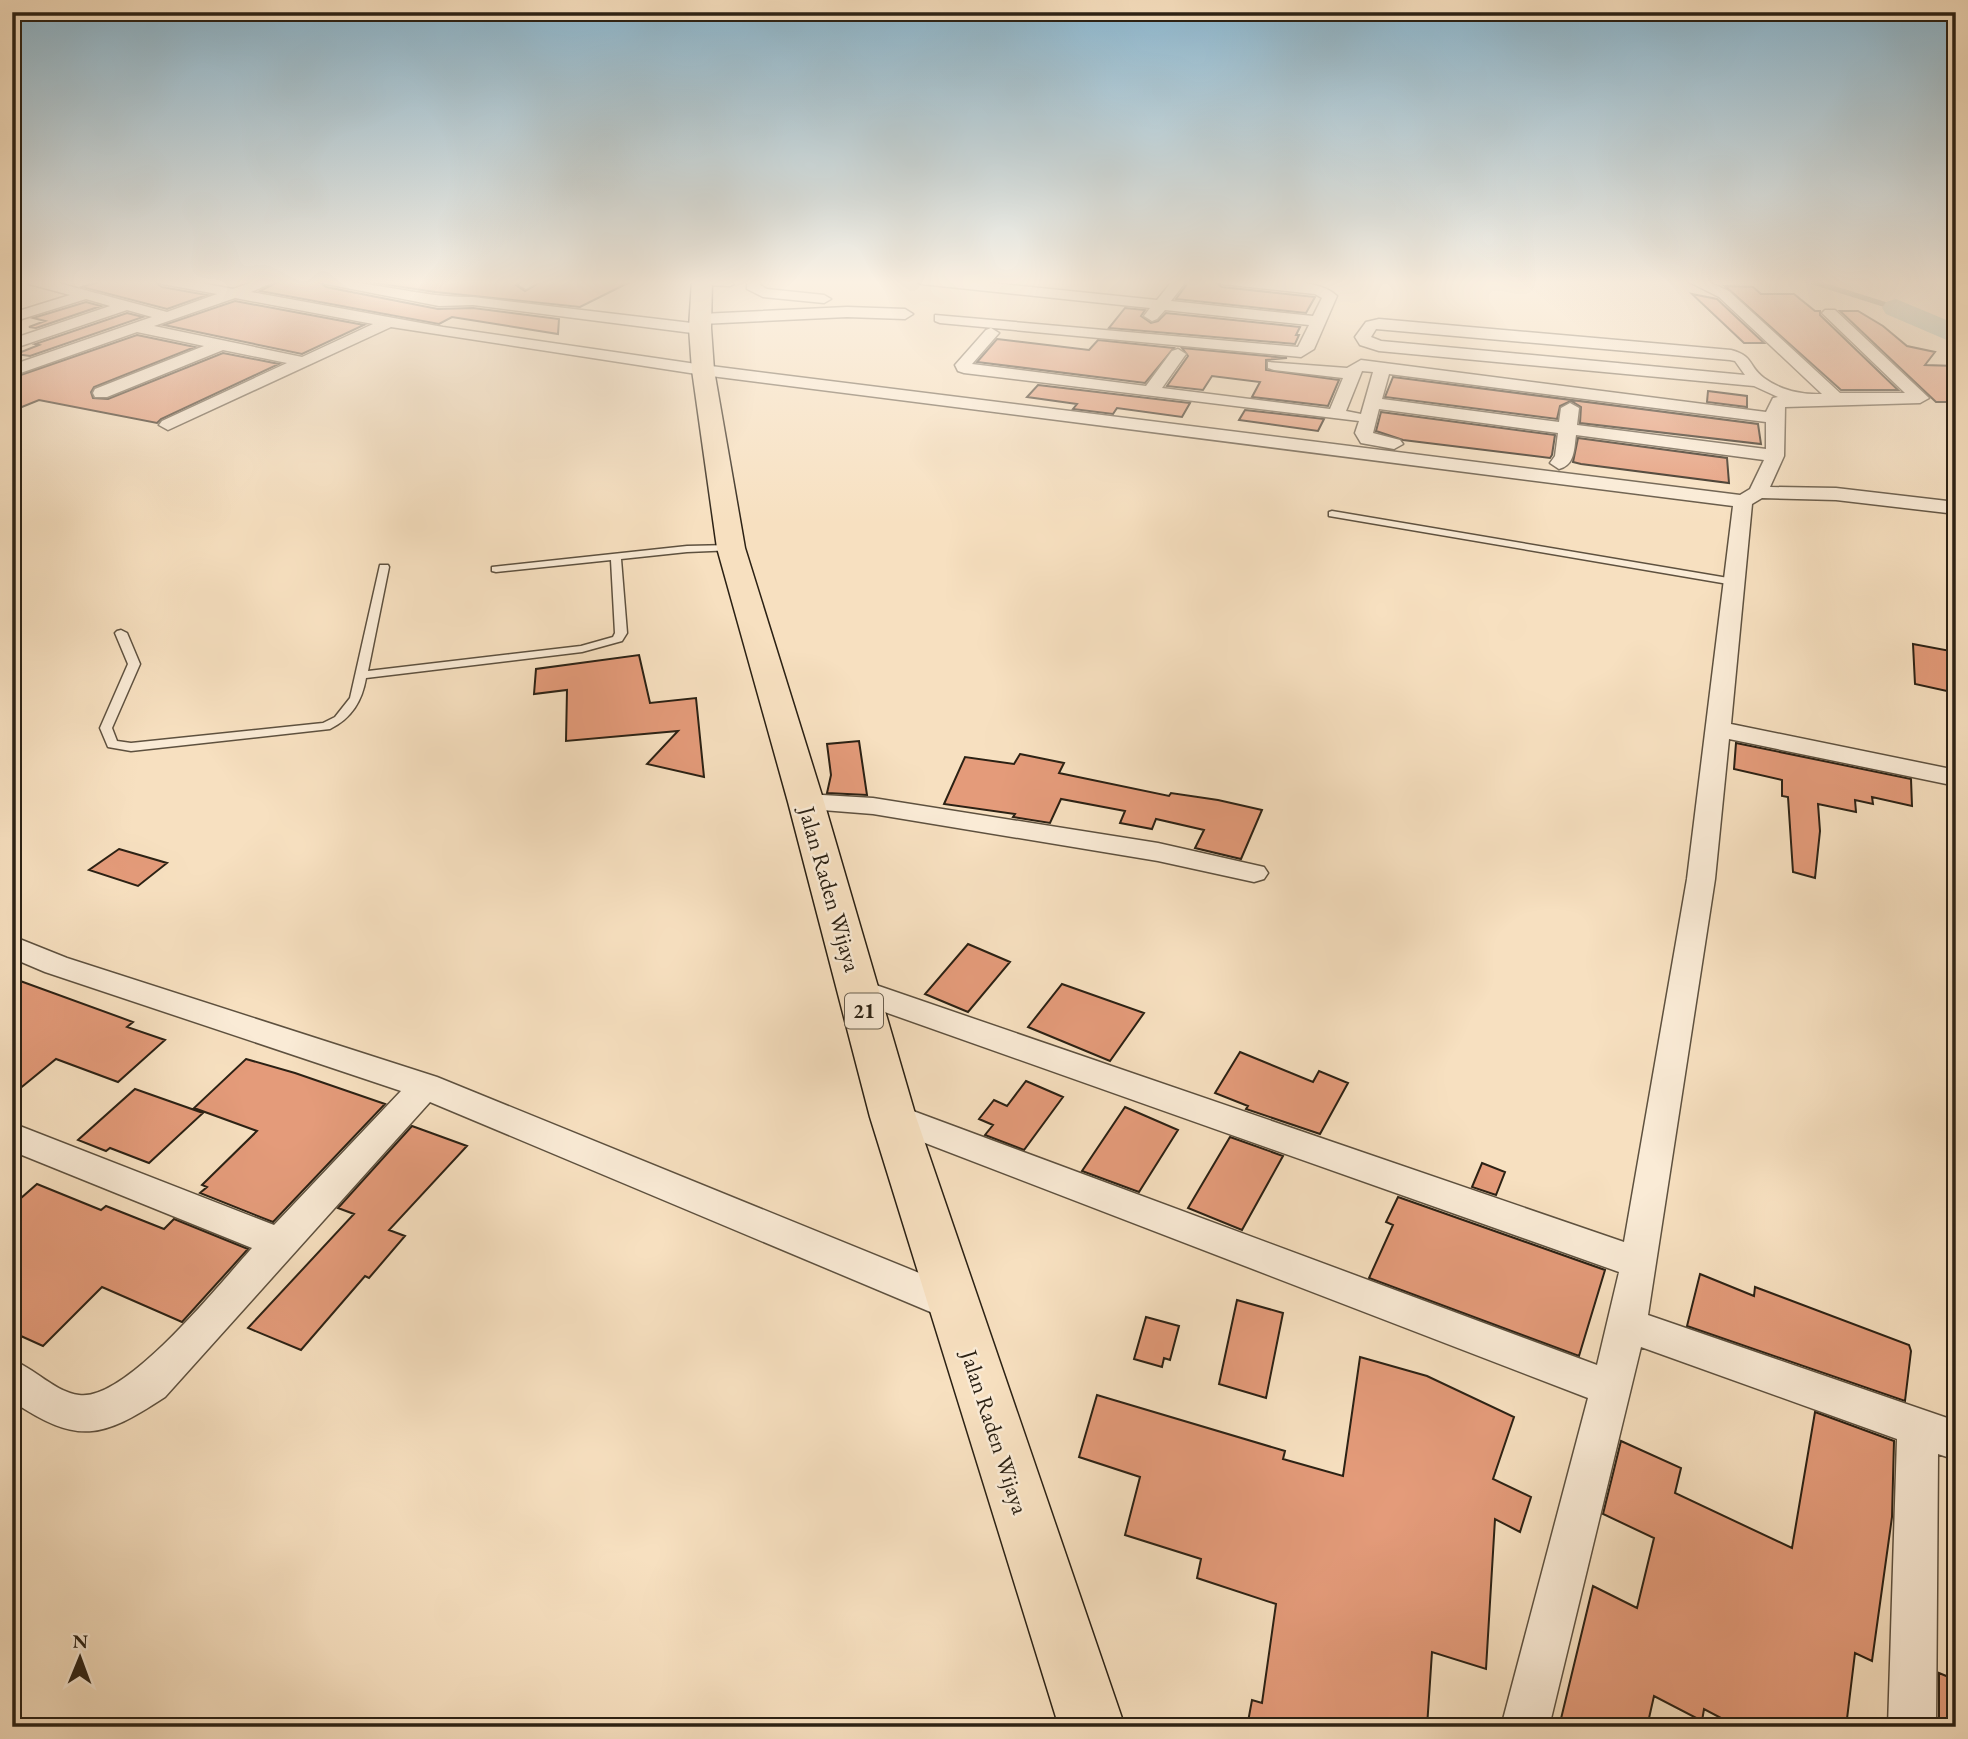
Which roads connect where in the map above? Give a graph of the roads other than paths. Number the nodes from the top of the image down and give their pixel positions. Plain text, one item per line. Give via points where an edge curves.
1 (37, 361) edge
2 (181, 361) edge
3 (300, 361) edge
4 (712, 361) edge
5 (966, 361) edge
6 (1000, 361) edge
7 (1173, 361) edge
8 (1240, 361) edge
9 (1527, 361) edge
10 (1743, 361) edge
11 (1796, 361) edge
12 (1884, 361) edge
13 (304, 362) joint
14 (1381, 368) junction
15 (12, 370) edge
16 (1352, 374) junction
17 (1757, 381) junction
18 (1572, 391) junction
19 (1150, 392) junction
20 (101, 393) dead end
21 (1794, 398) junction
22 (1836, 398) junction
23 (1371, 410) junction
24 (1336, 415) junction
25 (1775, 418) junction
26 (168, 425) dead end
27 (1568, 427) junction
28 (1775, 456) junction
29 (1559, 463) junction
30 (1741, 493) junction
31 (1956, 508) edge
32 (1332, 514) dead end
33 (731, 548) junction
34 (616, 558) junction
35 (384, 567) dead end
36 (496, 569) dead end
37 (1734, 582) junction
38 (121, 633) dead end
39 (362, 675) junction
40 (1718, 729) junction
41 (1956, 778) edge
42 (806, 803) junction
43 (1254, 873) dead end
44 (19, 956) edge
45 (859, 991) junction
46 (425, 1086) junction
47 (893, 1117) junction
48 (12, 1136) edge
49 (281, 1244) junction
50 (1639, 1263) junction
51 (953, 1304) junction
52 (1627, 1325) junction
53 (12, 1378) edge
54 (1610, 1388) junction
55 (1937, 1434) edge
56 (1092, 1727) edge
57 (1525, 1727) edge
58 (1912, 1727) edge

1 - 15 street
2 - 20 street
3 - 13 street
4 - 33 highway, Jalan Raden Wijaya / 21
5 - 19 street via 964,368
6 - 30 street
7 - 19 street
8 - 16 street
9 - 17 street
10 - 17 street
11 - 22 street
12 - 22 street via 1920,398
13 - 26 street
14 - 16 street via 1361,365
14 - 18 street
14 - 23 street
16 - 24 street
17 - 21 street
18 - 25 street
18 - 27 street
19 - 24 street
21 - 22 street
21 - 25 street via 1779,402
23 - 24 street
23 - 27 street
23 - 29 street via 1364,433 1367,439
25 - 28 street
27 - 28 street
27 - 29 street
28 - 30 street
29 - 30 street
30 - 31 street via 1836,494
30 - 37 street
32 - 37 lane
33 - 34 lane
33 - 42 highway, Jalan Raden Wijaya / 21
34 - 36 lane
34 - 39 lane via 621,633 612,643
35 - 39 lane
37 - 40 street
38 - 39 lane via 134,664 106,728 112,744 144,746 326,726 349,711
40 - 41 street
40 - 50 street via 1701,879
42 - 43 street via 887,808 1158,852
42 - 45 highway, Jalan Raden Wijaya / 21
44 - 46 street
45 - 47 highway, Jalan Raden Wijaya / 21
45 - 50 street
46 - 49 street
46 - 51 street
47 - 51 highway, Jalan Raden Wijaya / 21
47 - 54 street
48 - 49 street
49 - 53 street via 150,1384 113,1409 83,1416 62,1411
50 - 52 street
51 - 56 highway, Jalan Raden Wijaya / 21
52 - 54 street
52 - 55 street
54 - 57 street
55 - 58 street

